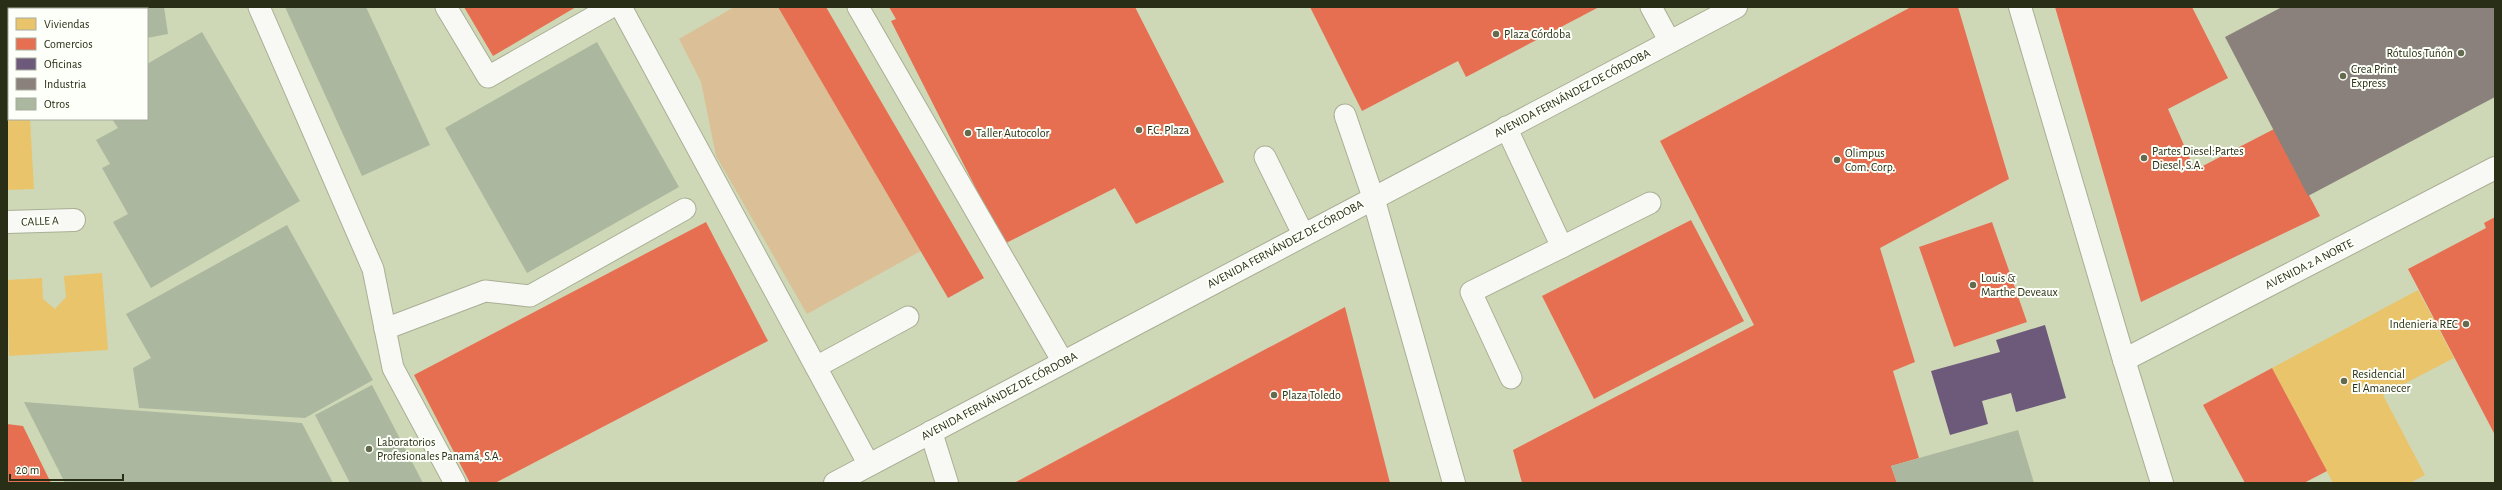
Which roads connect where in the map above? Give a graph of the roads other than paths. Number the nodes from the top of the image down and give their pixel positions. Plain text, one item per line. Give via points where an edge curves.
1 (259, 7) edge
2 (446, 7) edge
3 (611, 7) edge
4 (621, 7) edge
5 (858, 7) edge
6 (1651, 7) edge
7 (1736, 7) edge
8 (2020, 7) edge
9 (1670, 42) junction
10 (1345, 115) dead end
11 (1506, 127) junction
12 (1265, 157) dead end
13 (2495, 168) edge
14 (1373, 197) junction
15 (1650, 203) dead end
16 (685, 209) dead end
17 (74, 220) dead end
18 (7, 222) edge
19 (1303, 234) junction
20 (1562, 247) junction
21 (908, 317) dead end
22 (385, 329) junction
23 (2124, 360) junction
24 (1063, 362) junction
25 (816, 367) junction
26 (1511, 378) dead end
27 (931, 432) junction
28 (869, 465) junction
29 (455, 483) edge
30 (835, 483) edge
31 (947, 483) edge
32 (1454, 483) edge
33 (2162, 483) edge

1 - 22 lane via 373,269
2 - 3 lane via 488,77
4 - 25 lane
5 - 24 lane
6 - 9 lane
7 - 9 street, AVENIDA FERNÁNDEZ DE CÓRDOBA
8 - 23 street
9 - 11 street, AVENIDA FERNÁNDEZ DE CÓRDOBA
10 - 14 lane
11 - 14 street, AVENIDA FERNÁNDEZ DE CÓRDOBA
11 - 20 lane
12 - 19 lane
13 - 23 street, AVENIDA 2 A NORTE
14 - 19 street, AVENIDA FERNÁNDEZ DE CÓRDOBA
14 - 32 street
15 - 20 lane
16 - 22 lane via 530,296 485,291
17 - 18 street, CALLE A
19 - 24 street, AVENIDA FERNÁNDEZ DE CÓRDOBA
20 - 26 lane via 1471,292
21 - 25 lane
22 - 29 lane via 393,368
23 - 33 street
24 - 27 street, AVENIDA FERNÁNDEZ DE CÓRDOBA
25 - 28 lane
27 - 28 street, AVENIDA FERNÁNDEZ DE CÓRDOBA
27 - 31 street
28 - 30 street, AVENIDA FERNÁNDEZ DE CÓRDOBA

